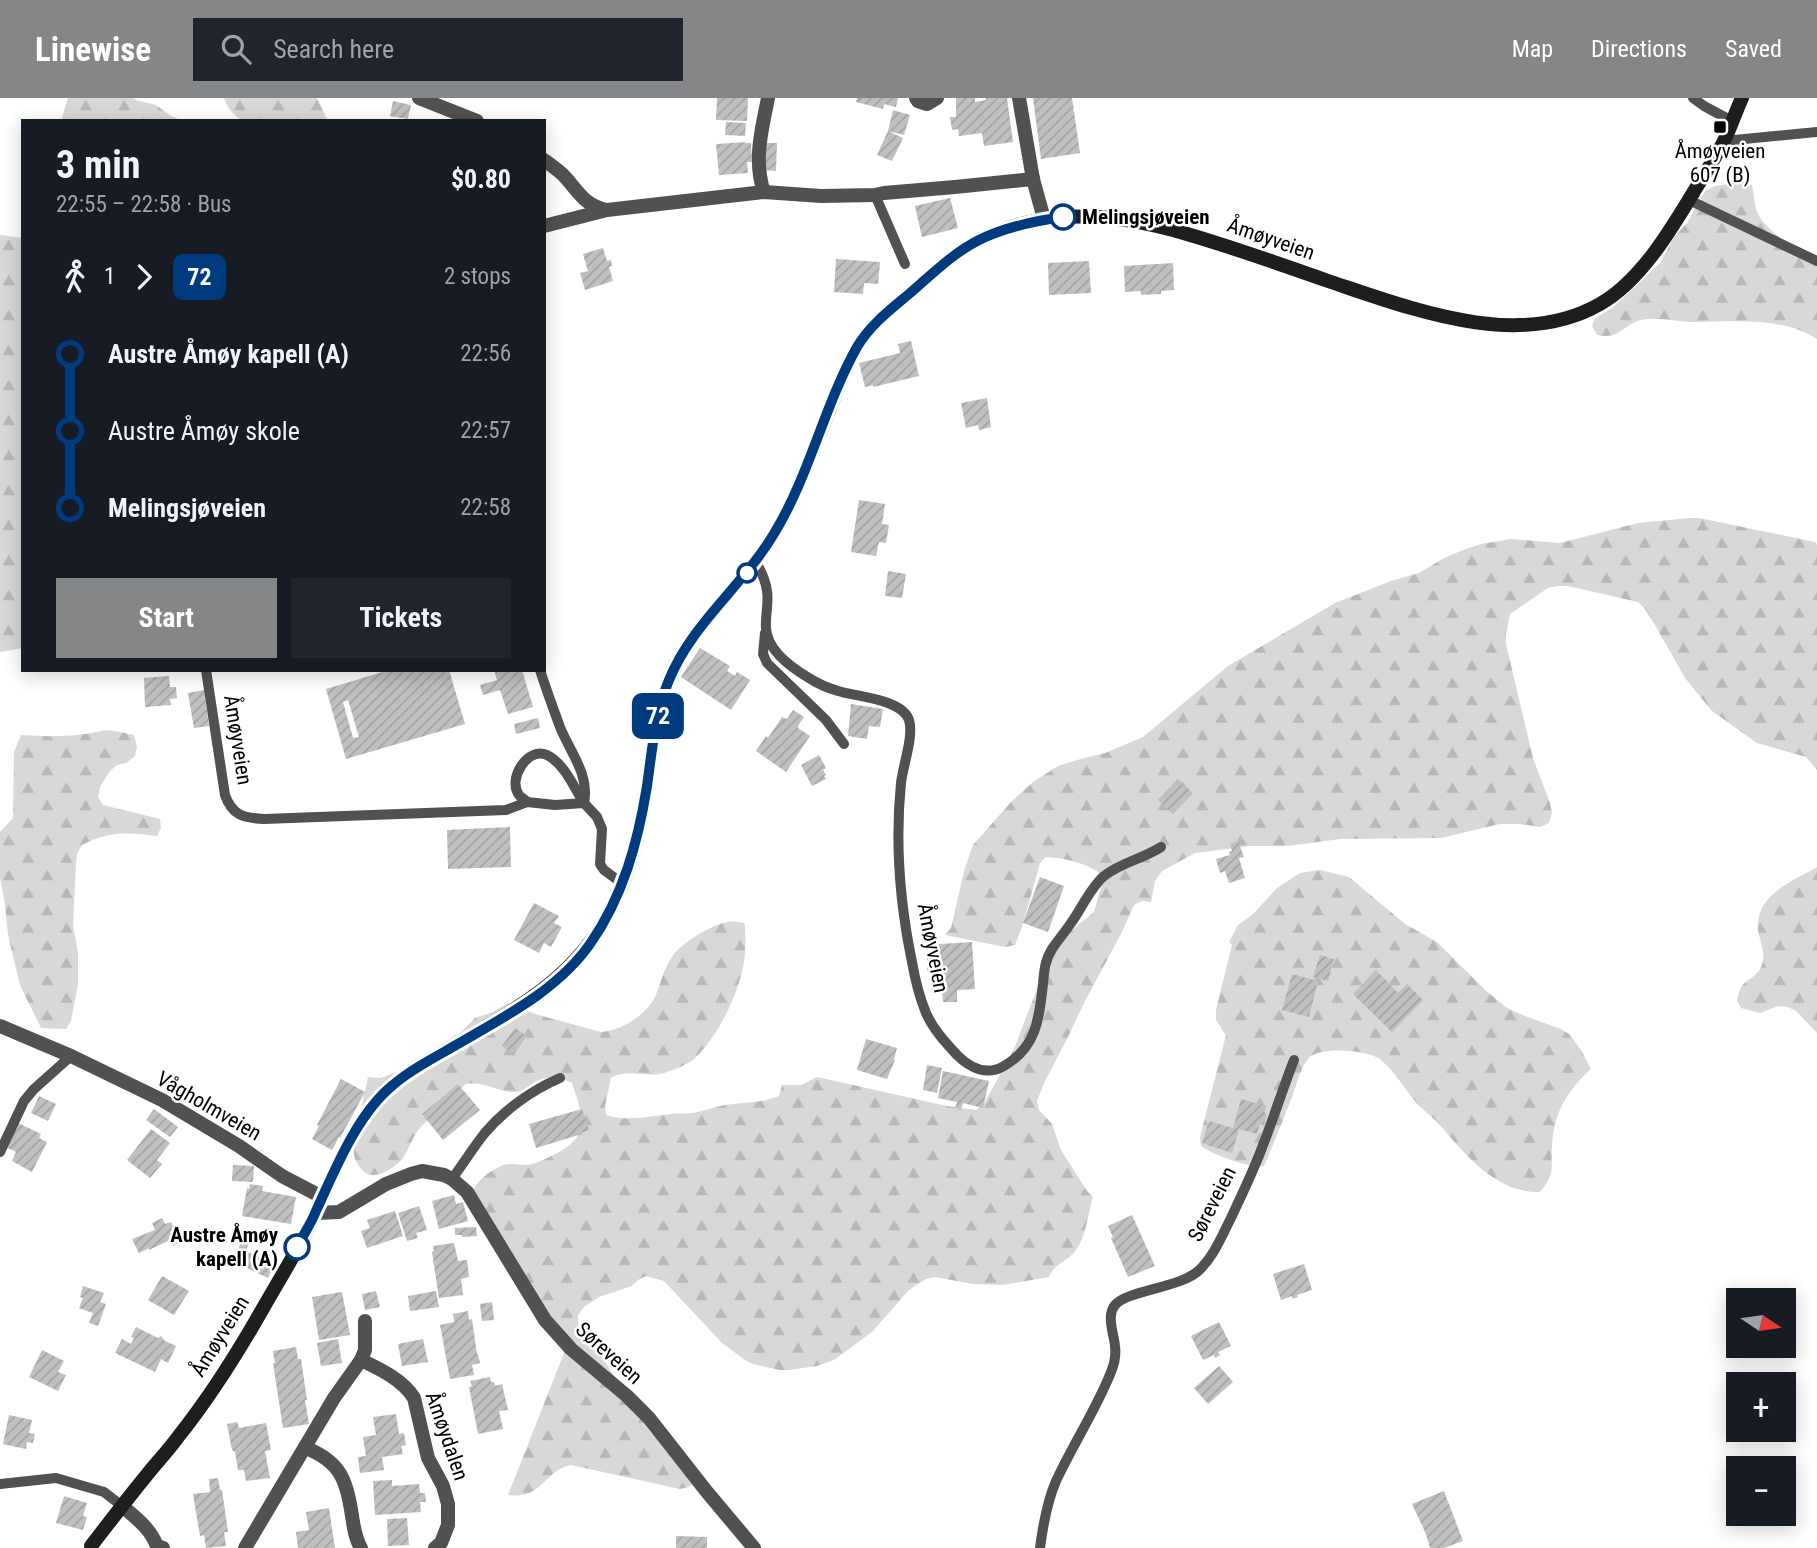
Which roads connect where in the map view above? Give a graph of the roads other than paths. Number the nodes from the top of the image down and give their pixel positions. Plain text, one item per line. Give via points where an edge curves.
1 (419, 98) edge
2 (768, 98) edge
3 (916, 98) edge
4 (937, 98) edge
5 (1019, 98) edge
6 (1693, 98) edge
7 (1742, 98) edge
8 (472, 119) edge
9 (1732, 121) junction
10 (1817, 132) edge
11 (1724, 141) junction
12 (546, 161) edge
13 (1033, 179) junction
14 (764, 192) junction
15 (875, 195) junction
16 (1689, 200) junction
17 (607, 210) junction
18 (1044, 219) junction
19 (546, 225) edge
20 (1817, 261) edge
21 (905, 264) dead end
22 (756, 562) junction
23 (766, 631) junction
24 (206, 672) edge
25 (541, 672) edge
26 (844, 744) dead end
27 (527, 802) junction
28 (584, 803) junction
29 (1161, 847) dead end
30 (623, 884) junction
31 (0, 1026) edge
32 (71, 1056) junction
33 (1294, 1060) dead end
34 (560, 1078) dead end
35 (0, 1152) edge
36 (452, 1179) junction
37 (323, 1196) junction
38 (316, 1213) junction
39 (365, 1321) dead end
40 (361, 1360) junction
41 (306, 1448) junction
42 (0, 1484) edge
43 (122, 1506) junction
44 (91, 1547) edge
45 (159, 1547) edge
46 (245, 1548) edge
47 (361, 1548) edge
48 (435, 1548) edge
49 (754, 1548) edge
50 (1040, 1548) edge

1 - 8 street
2 - 14 street via 758,148
3 - 4 street via 927,104
5 - 13 street
6 - 9 lane
7 - 9 main road, Åmøyveien
9 - 11 main road, Åmøyveien
10 - 11 lane
11 - 16 main road, Åmøyveien
12 - 17 street via 585,201
13 - 15 street
13 - 18 street
14 - 15 street
14 - 17 street
15 - 21 lane
16 - 18 main road, Åmøyveien via 1646,262 1615,294 1576,315 1529,324 1476,322 1402,306 1157,225 1104,216
16 - 20 lane
17 - 19 street
18 - 22 main road, Åmøyveien via 998,232 958,253 867,332 838,388 789,507
22 - 23 lane via 768,594
22 - 30 main road, Åmøyveien via 690,641 668,681 643,810
23 - 26 lane via 763,654 767,663
23 - 29 lane, Åmøyveien via 777,653 807,677 837,691 893,704 908,718 898,834 908,942 926,1013 943,1040 970,1066 981,1070 1007,1065 1033,1038 1044,967 1052,949 1103,876
24 - 27 lane, Åmøyveien via 225,795 237,814 264,819 393,815 506,810
25 - 28 lane via 586,787
27 - 28 lane, Åmøyveien via 555,806
27 - 28 lane via 519,794 517,773 523,762 539,753 559,765
28 - 30 lane via 602,829 600,864
30 - 37 main road, Åmøyveien via 588,947 550,985 390,1087 346,1149
31 - 32 street, Vågholmveien
32 - 35 lane via 24,1101
32 - 37 street, Vågholmveien via 162,1100 282,1176
33 - 50 lane, Søreveien via 1251,1176 1206,1263 1184,1279 1131,1296 1112,1309 1113,1369 1055,1483
34 - 36 lane via 532,1092 491,1126
36 - 38 street via 428,1172 411,1174 339,1212
36 - 49 street, Søreveien via 467,1192 560,1339 649,1418
37 - 38 main road, Åmøyveien
38 - 43 main road, Åmøyveien via 229,1366
39 - 40 street
40 - 41 street
40 - 48 street, Åmøydalen via 399,1382 414,1398 428,1458 448,1504 448,1525
41 - 46 street
41 - 47 street via 329,1460 345,1480
42 - 43 lane via 57,1478 104,1492
43 - 44 main road, Åmøyveien
43 - 45 street via 141,1521

